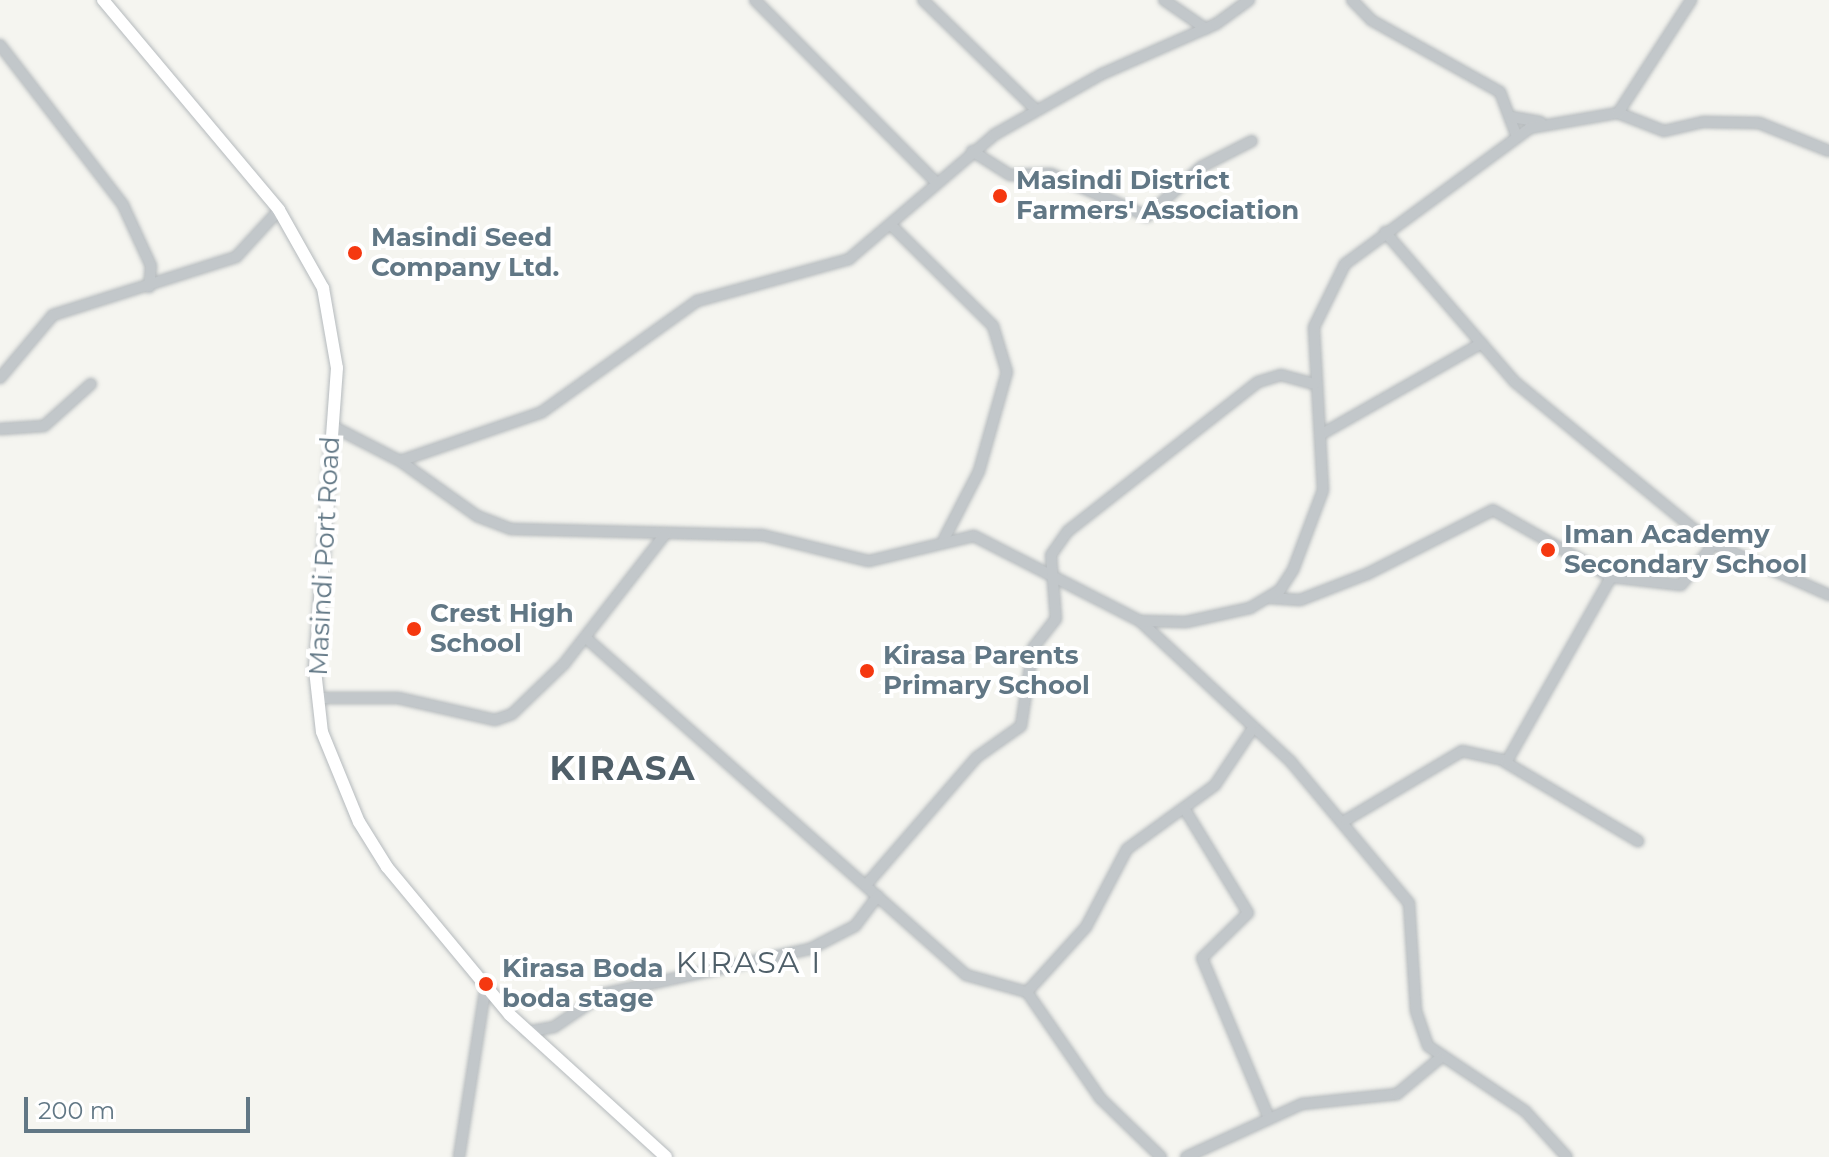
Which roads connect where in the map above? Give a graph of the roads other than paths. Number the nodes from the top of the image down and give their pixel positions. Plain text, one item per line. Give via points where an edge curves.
1 (103, 0) edge
2 (755, 0) edge
3 (923, 0) edge
4 (1164, 0) edge
5 (1249, 0) edge
6 (1352, 0) edge
7 (1691, 0) edge
8 (1206, 29) junction
9 (0, 45) edge
10 (1035, 109) junction
11 (1618, 113) junction
12 (1512, 117) junction
13 (1544, 122) junction
14 (1517, 137) junction
15 (1252, 141) dead end
16 (972, 151) junction
17 (1829, 151) edge
18 (937, 183) junction
19 (279, 210) junction
20 (893, 227) junction
21 (1385, 232) junction
22 (149, 287) junction
23 (1482, 343) junction
24 (0, 378) edge
25 (91, 384) dead end
26 (1315, 384) junction
27 (332, 426) junction
28 (0, 429) edge
29 (1320, 435) junction
30 (400, 461) junction
31 (666, 533) junction
32 (944, 539) junction
33 (1712, 544) junction
34 (1052, 574) junction
35 (1611, 577) junction
36 (1829, 595) edge
37 (1270, 598) junction
38 (1140, 621) junction
39 (586, 638) junction
40 (318, 698) junction
41 (1251, 731) junction
42 (1505, 762) junction
43 (1184, 808) junction
44 (1346, 820) junction
45 (1638, 841) dead end
46 (866, 885) junction
47 (878, 896) junction
48 (486, 984) junction
49 (1027, 992) junction
50 (526, 1032) junction
51 (1439, 1059) junction
52 (1268, 1116) junction
53 (459, 1157) edge
54 (666, 1157) edge
55 (1161, 1157) edge
56 (1186, 1157) edge
57 (1567, 1157) edge

1 - 19 main road, Masindi Port Road
2 - 18 street
3 - 10 street
4 - 8 street
5 - 8 street
6 - 12 street via 1368,18 1500,92
7 - 11 street
8 - 10 street
9 - 22 street via 123,205 151,266
10 - 16 street
11 - 13 street
11 - 17 street via 1664,131 1759,123
12 - 13 street
12 - 14 street
13 - 14 street
14 - 21 street
15 - 16 street via 1201,167 1147,216 1076,181 1046,173 1010,175
16 - 18 street
18 - 20 street
19 - 22 street via 236,257
19 - 27 main road, Masindi Port Road via 328,305 337,368
20 - 30 street via 838,264 697,301 542,412
20 - 32 street via 993,326 1007,372 979,471
21 - 23 street
21 - 26 street via 1345,264 1321,309 1313,340
22 - 24 street via 53,315
23 - 29 street
23 - 33 street via 1539,403
25 - 28 street via 44,426
26 - 29 street
26 - 34 street via 1281,375 1258,382 1068,531 1051,555
27 - 30 street
27 - 40 main road, Masindi Port Road
29 - 37 street via 1319,516
30 - 31 street via 477,516 511,529
31 - 32 street via 762,535 869,561
31 - 39 street
32 - 34 street via 987,539
33 - 35 street via 1681,585
33 - 36 street
34 - 38 street
34 - 46 street via 1056,619 1033,648 1021,726 977,757
35 - 37 street via 1493,510 1367,574 1300,600
35 - 42 street
37 - 38 street via 1186,622
38 - 41 street
39 - 40 street via 512,714 495,720 398,698
39 - 46 street
40 - 48 main road, Masindi Port Road via 334,771 359,822 387,867
41 - 43 street via 1233,766
41 - 44 street
42 - 44 street via 1473,750 1456,753
42 - 45 street
43 - 49 street via 1127,849 1086,927
43 - 52 street via 1248,913 1202,958
44 - 51 street via 1409,903 1416,1011
46 - 47 street
47 - 49 street via 966,975
47 - 50 street via 855,926 810,949 603,994 554,1027
48 - 50 main road, Masindi Port Road
48 - 53 street
49 - 55 street via 1100,1098
50 - 54 main road, Masindi Port Road
51 - 52 street via 1397,1094 1302,1104
51 - 57 street via 1525,1111
52 - 56 street

